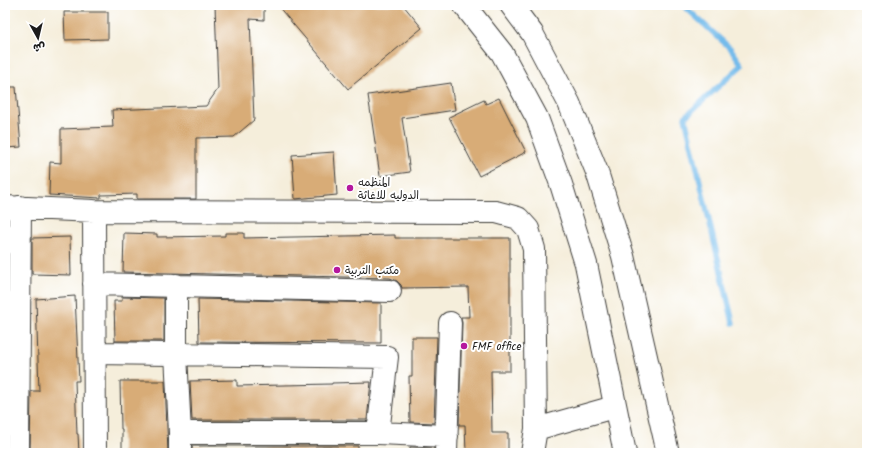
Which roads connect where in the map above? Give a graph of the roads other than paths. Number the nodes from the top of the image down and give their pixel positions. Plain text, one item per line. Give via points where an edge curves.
1 (464, 5) edge
2 (511, 5) edge
3 (12, 207) edge
4 (94, 211) junction
5 (94, 284) junction
6 (176, 286) junction
7 (390, 290) dead end
8 (450, 323) dead end
9 (95, 353) junction
10 (176, 354) junction
11 (614, 407) junction
12 (536, 429) junction
13 (378, 433) junction
14 (180, 443) edge
15 (446, 445) edge
16 (18, 453) edge
17 (94, 453) edge
18 (532, 453) edge
19 (625, 453) edge
20 (668, 453) edge

1 - 11 main road via 502,54 537,118 586,264
2 - 20 main road via 532,33 569,103 597,172 623,256
3 - 4 main road
3 - 16 main road
4 - 5 main road
4 - 12 main road via 496,212 518,218 528,229 534,249
5 - 6 main road
5 - 9 main road
6 - 7 main road
6 - 10 main road
8 - 15 main road
9 - 10 main road
9 - 17 main road
10 - 13 main road via 387,357
10 - 14 main road
11 - 12 main road
11 - 19 main road
12 - 18 main road
13 - 14 main road
13 - 15 main road

